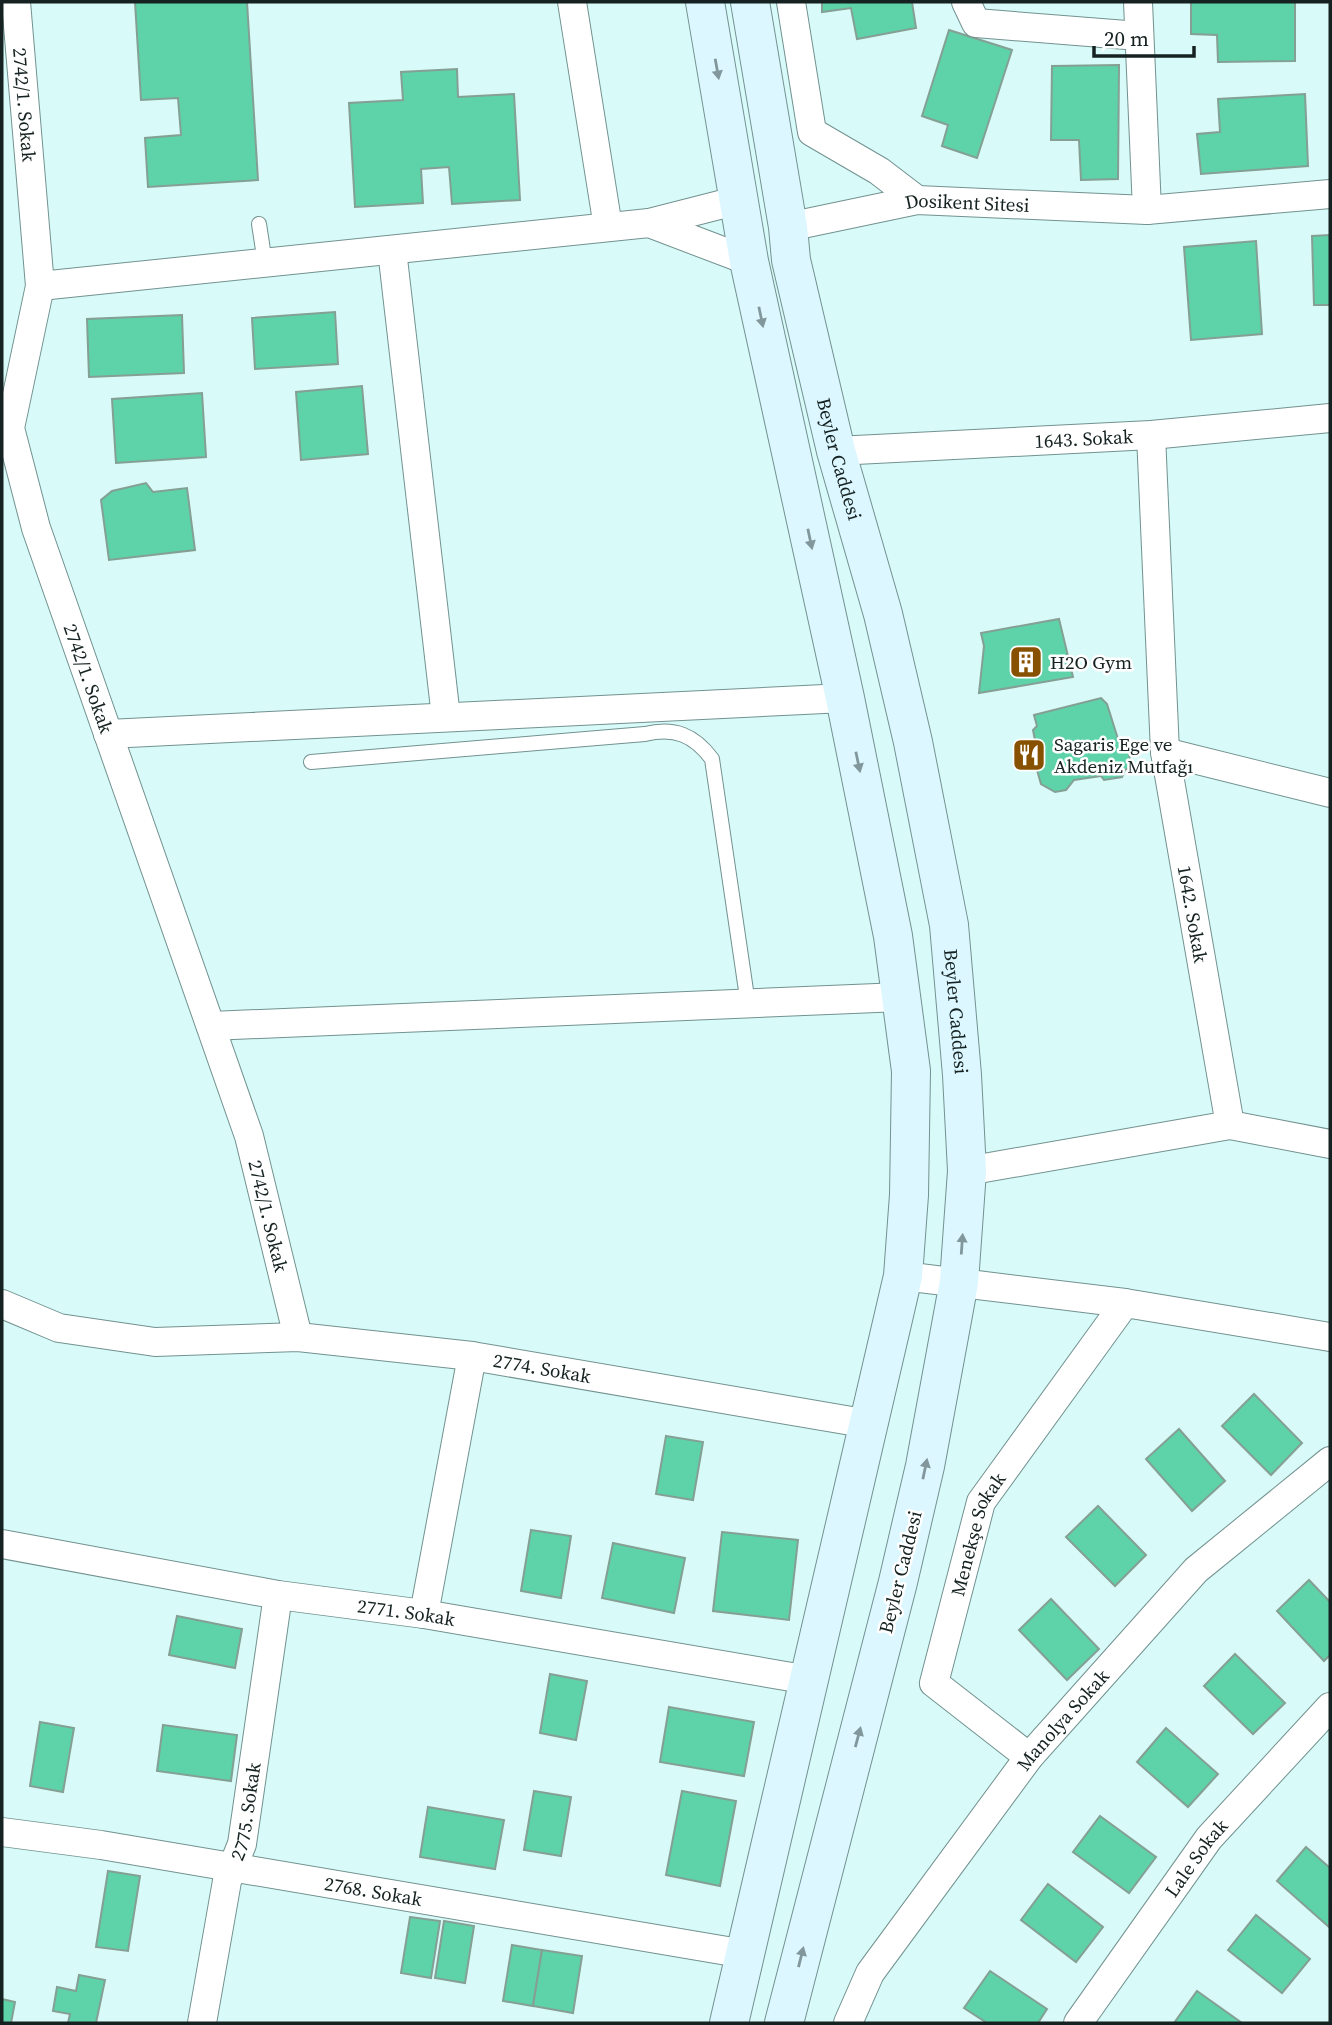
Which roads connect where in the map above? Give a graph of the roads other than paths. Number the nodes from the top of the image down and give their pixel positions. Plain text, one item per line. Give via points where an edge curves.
1 (16, 2) edge
2 (572, 2) edge
3 (705, 2) edge
4 (750, 2) edge
5 (791, 2) edge
6 (966, 2) edge
7 (1138, 2) edge
8 (1139, 36) junction
9 (1330, 194) edge
10 (739, 200) junction
11 (917, 200) junction
12 (1147, 210) junction
13 (649, 223) junction
14 (259, 224) dead end
15 (608, 227) junction
16 (787, 228) junction
17 (392, 250) junction
18 (749, 261) junction
19 (265, 262) junction
20 (40, 286) junction
21 (1330, 418) edge
22 (1151, 435) junction
23 (836, 451) junction
24 (793, 462) junction
25 (11, 470) edge
26 (845, 698) junction
27 (446, 717) junction
28 (107, 734) junction
29 (1165, 752) junction
30 (311, 762) dead end
31 (1330, 793) edge
32 (901, 997) junction
33 (748, 1003) junction
34 (211, 1026) junction
35 (1230, 1125) junction
36 (1330, 1144) edge
37 (967, 1171) junction
38 (903, 1276) junction
39 (959, 1282) junction
40 (1125, 1303) junction
41 (2, 1304) edge
42 (298, 1337) junction
43 (1330, 1337) edge
44 (472, 1356) junction
45 (869, 1424) junction
46 (1330, 1461) edge
47 (2, 1544) edge
48 (278, 1595) junction
49 (424, 1614) junction
50 (809, 1680) junction
51 (1330, 1707) edge
52 (1029, 1757) junction
53 (2, 1832) edge
54 (233, 1867) junction
55 (745, 1954) junction
56 (202, 2023) edge
57 (729, 2023) edge
58 (784, 2023) edge
59 (849, 2023) edge
60 (1078, 2023) edge

1 - 20 street, 2742/1. Sokak
2 - 15 street
3 -> 10 main road
4 - 16 main road, Beyler Caddesi
5 - 11 street, Dosikent Sitesi via 812,132
6 - 8 street via 976,23
7 - 8 street
8 - 12 street
9 - 12 street, Dosikent Sitesi
10 - 13 street
10 - 16 main road
10 - 18 main road
11 - 12 street, Dosikent Sitesi
11 - 16 street
13 - 15 street
13 - 18 street
14 - 19 lane
15 - 17 street
16 - 18 main road
16 - 23 main road, Beyler Caddesi
17 - 19 street
17 - 27 street
18 -> 24 main road
19 - 20 street
20 - 25 street, 2742/1. Sokak via 10,428
21 - 22 street, 1643. Sokak
22 - 23 street, 1643. Sokak
22 - 29 street, 1642. Sokak
23 - 24 main road
23 - 37 main road, Beyler Caddesi via 883,614 949,925
24 -> 26 main road
25 - 28 street, 2742/1. Sokak via 36,528
26 - 27 street
26 -> 32 main road
27 - 28 street
28 - 34 street, 2742/1. Sokak
29 - 31 street
29 - 35 street, 1642. Sokak
30 - 33 lane via 660,730 688,736 712,759
32 - 33 street
32 - 38 main road via 911,1071
33 - 34 street
34 - 42 street, 2742/1. Sokak via 249,1136
35 - 36 street
35 - 37 street
39 -> 37 main road, Beyler Caddesi
38 - 39 street
38 - 45 main road
39 - 40 street
58 -> 39 main road, Beyler Caddesi via 908,1543
40 - 43 street
40 - 52 street, Menekşe Sokak via 981,1502 934,1683
41 - 42 street via 59,1328 155,1342
42 - 44 street
44 - 45 street, 2774. Sokak
44 - 49 street, 2774. Sokak
45 - 50 main road
46 - 52 street, Manolya Sokak via 1196,1570
47 - 48 street, 2771. Sokak
48 - 49 street, 2771. Sokak
48 - 54 street, 2775. Sokak via 242,1844
49 - 50 street, 2771. Sokak
50 - 55 main road
51 - 60 street, Lale Sokak via 1209,1838
52 - 59 street, Manolya Sokak via 870,1973
53 - 54 street, 2768. Sokak
54 - 55 street, 2768. Sokak
54 - 56 street, 2775. Sokak
55 - 57 main road

